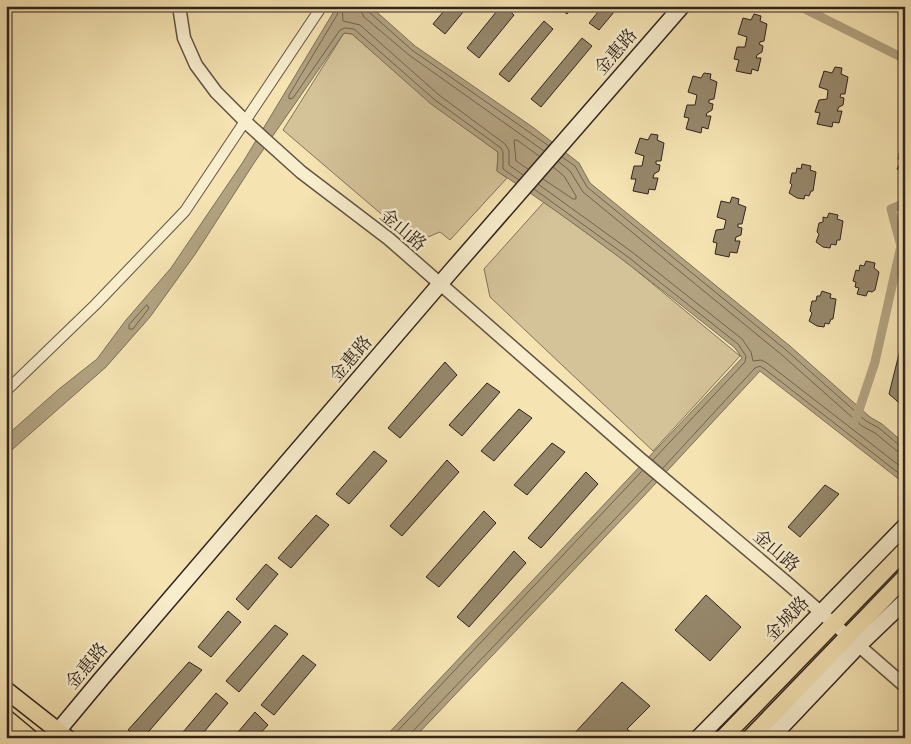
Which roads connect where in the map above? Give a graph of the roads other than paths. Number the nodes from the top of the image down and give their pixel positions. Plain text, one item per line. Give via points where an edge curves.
1 (179, 6) edge
2 (322, 6) edge
3 (682, 6) edge
4 (248, 124) junction
5 (439, 285) junction
6 (6, 391) edge
7 (905, 526) edge
8 (905, 550) edge
9 (905, 577) edge
10 (905, 602) edge
11 (827, 618) junction
12 (853, 641) junction
13 (905, 686) edge
14 (6, 690) edge
15 (6, 718) edge
16 (59, 735) edge
17 (30, 738) edge
18 (698, 738) edge
19 (723, 738) edge
20 (750, 738) edge
21 (771, 738) edge

1 - 4 street, 金山路 via 184,38 196,65 216,92
2 - 4 street
3 - 5 main road, 金惠路
4 - 5 street, 金山路 via 301,172 389,239
4 - 6 street via 185,211
5 - 11 street, 金山路
5 - 16 main road, 金惠路 via 108,670
7 - 11 main road, 金城路
8 - 11 main road, 金城路
9 - 12 main road
10 - 12 main road
11 - 12 street, 金山路
11 - 18 main road, 金城路
11 - 19 main road, 金城路
12 - 13 street, 金山路
12 - 20 main road
12 - 21 main road
14 - 16 main road
15 - 17 main road

